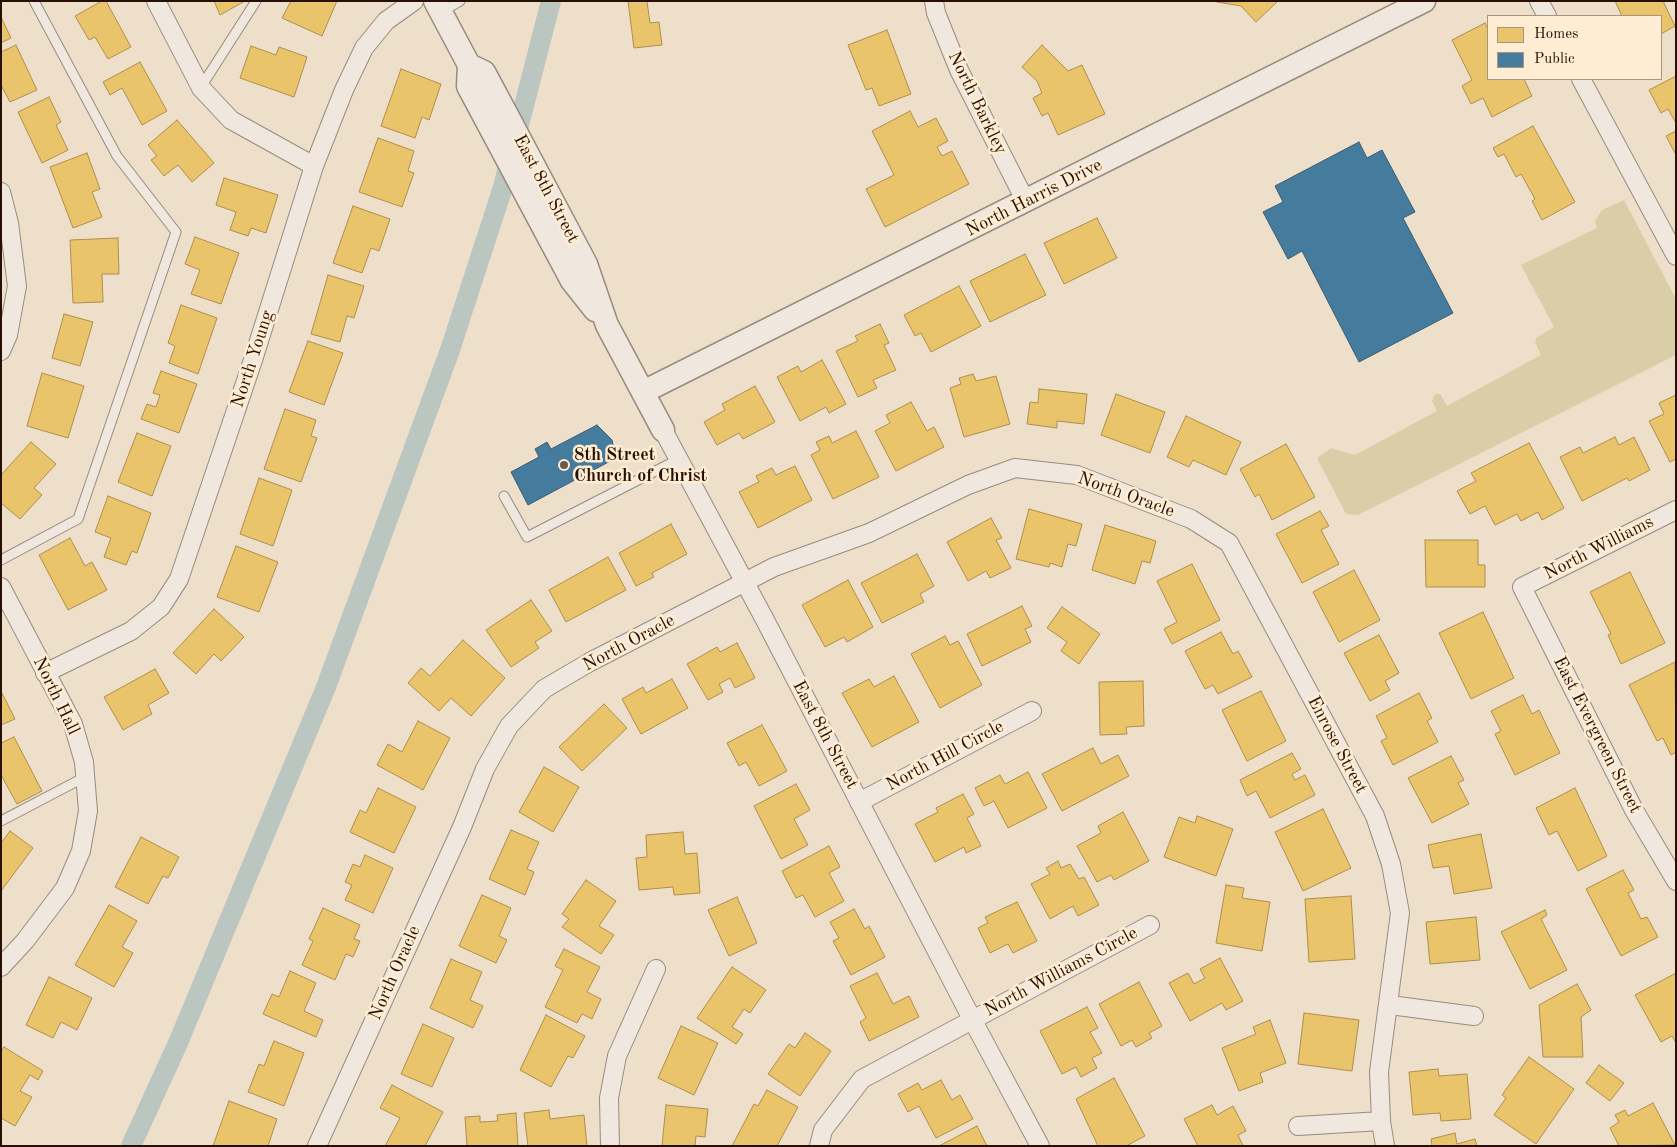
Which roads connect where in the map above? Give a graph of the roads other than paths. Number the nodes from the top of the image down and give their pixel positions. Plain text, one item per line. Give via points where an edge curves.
1 (34, 1) edge
2 (156, 1) edge
3 (256, 1) edge
4 (414, 1) edge
5 (460, 1) edge
6 (934, 1) edge
7 (1424, 1) edge
8 (1539, 1) edge
9 (438, 7) edge
10 (1546, 15) edge
11 (469, 65) junction
12 (1582, 80) edge
13 (201, 88) junction
14 (314, 166) junction
15 (1, 192) edge
16 (1026, 202) junction
17 (1676, 256) edge
18 (607, 325) junction
19 (1, 352) edge
20 (643, 392) junction
21 (663, 430) joint
22 (679, 458) junction
23 (504, 496) dead end
24 (1676, 510) edge
25 (1191, 519) joint
26 (1, 560) edge
27 (745, 582) junction
28 (1, 586) edge
29 (1522, 587) joint
30 (46, 673) junction
31 (1032, 711) dead end
32 (86, 777) junction
33 (859, 802) junction
34 (1, 821) edge
35 (1676, 881) edge
36 (1150, 925) dead end
37 (1, 967) edge
38 (656, 969) dead end
39 (1390, 1005) junction
40 (1474, 1016) dead end
41 (972, 1020) junction
42 (1381, 1121) junction
43 (1298, 1126) dead end
44 (317, 1146) edge
45 (610, 1146) edge
46 (819, 1146) edge
47 (1040, 1146) edge
48 (1386, 1146) edge

1 - 26 lane via 117,156 176,232 78,519
2 - 13 street
3 - 13 lane
4 - 14 street, North Young via 386,21 364,48
5 - 9 lane
6 - 16 street, North Barkley via 959,70
7 - 16 street, North Harris Drive
8 - 10 street
9 - 11 street, East 8th Street
11 - 18 street, East 8th Street via 468,86 572,281
11 - 18 street, East 8th Street via 484,72 586,264
12 - 17 street
13 - 14 street via 231,120
14 - 30 street, North Young via 179,579 161,607 131,631
15 - 19 street via 9,223 17,286 8,335
16 - 20 street, North Harris Drive
18 - 20 street, East 8th Street
20 - 21 street, East 8th Street
21 - 22 street, East 8th Street
22 - 23 lane via 527,537
22 - 27 street, East 8th Street
24 - 29 street, North Williams
25 - 27 street, North Oracle via 1076,476 1015,468 968,485 869,533 774,567
25 - 39 street, Enrose Street via 1229,543 1375,816 1391,864 1400,913
27 - 33 street, East 8th Street
27 - 44 street, North Oracle via 544,689 508,726 485,769 462,827
28 - 30 street, North Hall
29 - 35 street, East Evergreen Street via 1634,810
30 - 32 street, North Hall via 73,724
31 - 33 street, North Hill Circle
32 - 34 lane
32 - 37 street, North Hall via 88,811 81,851 65,888
33 - 41 street, East 8th Street
36 - 41 street, North Williams Circle
38 - 45 street via 618,1056 609,1098
39 - 40 street
39 - 42 street, Enrose Street via 1380,1072
41 - 46 street, North Williams Circle via 862,1079 823,1130
41 - 47 street, East 8th Street
42 - 43 street
42 - 48 street, Enrose Street

